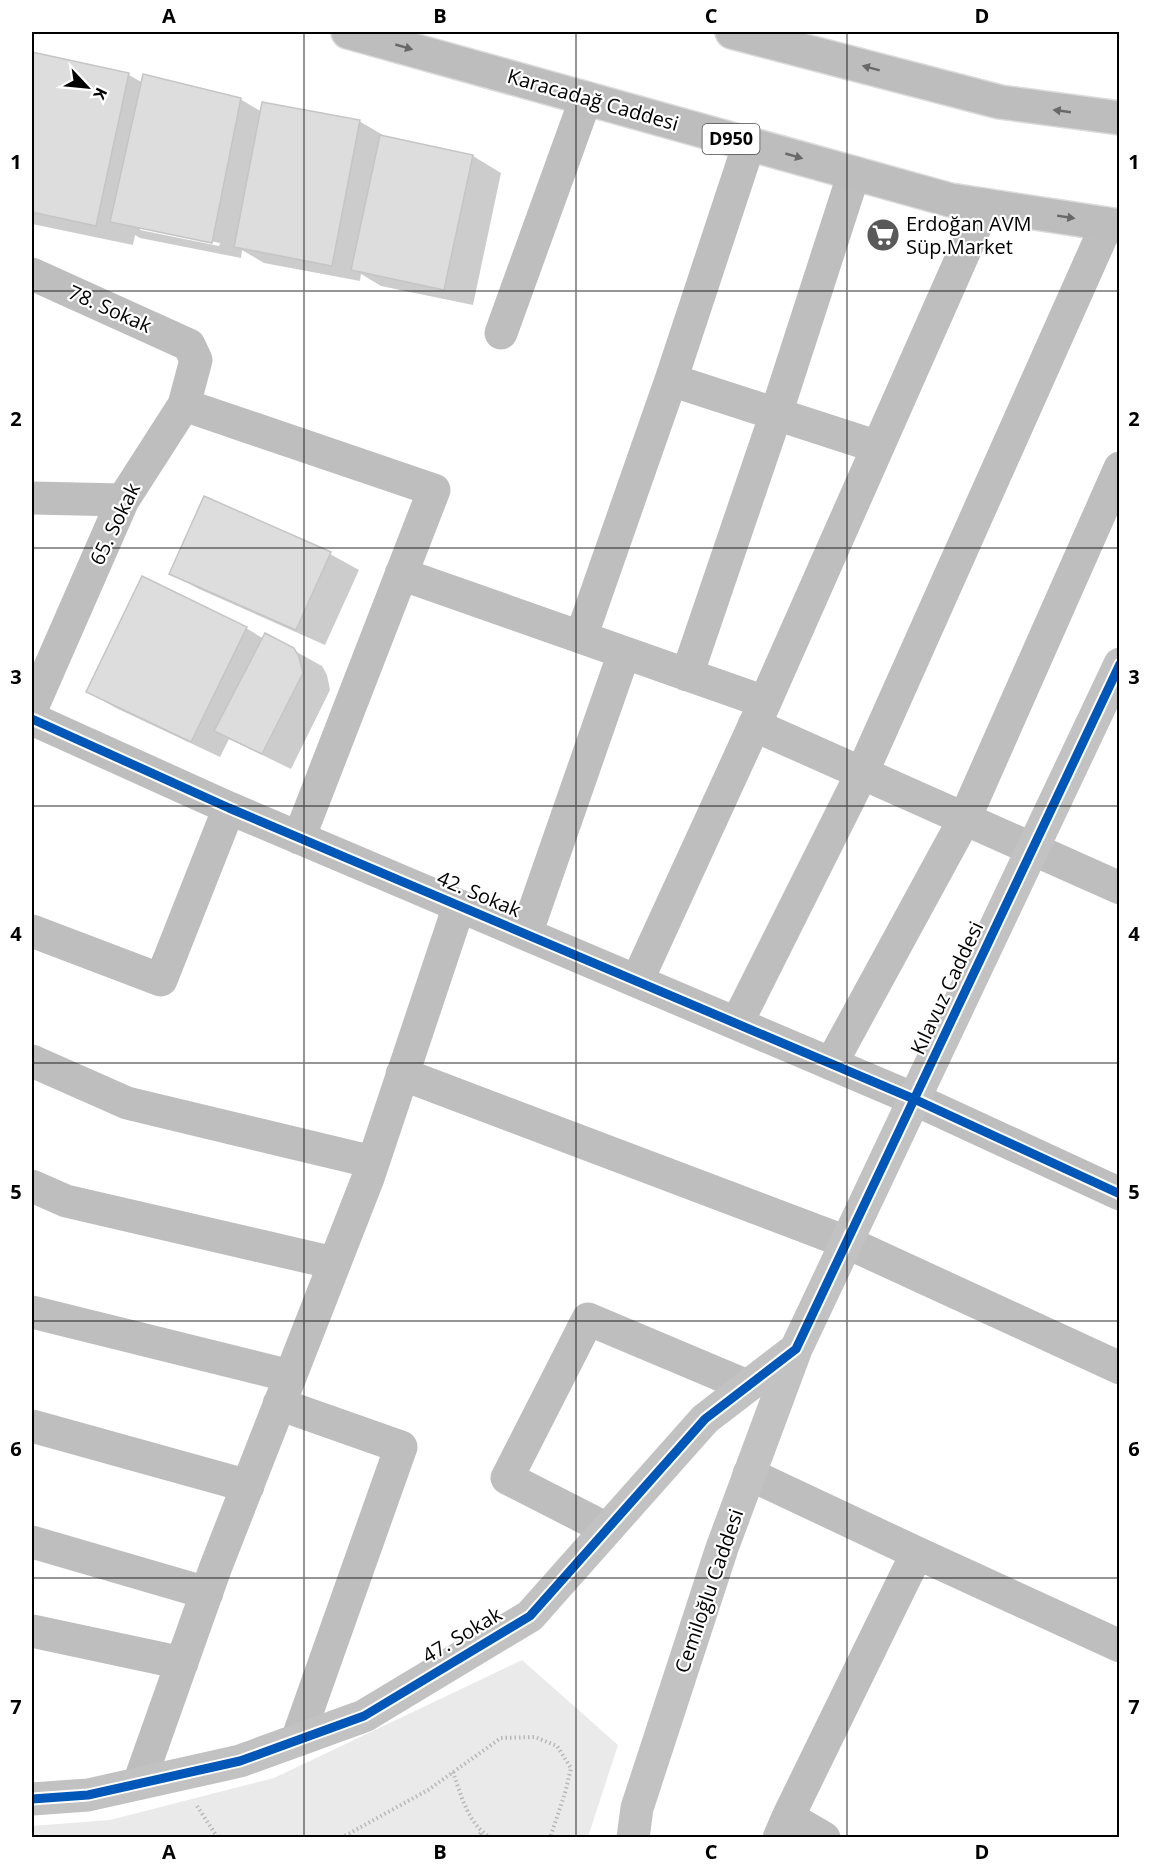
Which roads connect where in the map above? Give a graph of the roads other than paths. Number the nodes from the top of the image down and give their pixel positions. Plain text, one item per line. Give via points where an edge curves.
1 (348, 32) edge
2 (732, 32) edge
3 (586, 98) junction
4 (1119, 118) edge
5 (749, 144) junction
6 (854, 173) junction
7 (985, 205) junction
8 (1113, 225) edge
9 (32, 274) edge
10 (501, 333) dead end
11 (189, 345) joint
12 (671, 380) junction
13 (184, 405) junction
14 (776, 414) junction
15 (878, 447) junction
16 (1119, 468) edge
17 (32, 498) edge
18 (123, 500) junction
19 (401, 574) junction
20 (581, 637) junction
21 (624, 652) junction
22 (1119, 664) edge
23 (687, 675) junction
24 (32, 708) edge
25 (760, 714) junction
26 (32, 719) edge
27 (862, 772) junction
28 (229, 808) junction
29 (965, 818) junction
30 (299, 838) junction
31 (1033, 848) junction
32 (1119, 888) edge
33 (459, 906) junction
34 (32, 931) edge
35 (526, 934) junction
36 (637, 981) junction
37 (737, 1023) junction
38 (32, 1062) edge
39 (831, 1064) junction
40 (402, 1074) junction
41 (914, 1099) junction
42 (373, 1162) junction
43 (32, 1185) edge
44 (1119, 1194) edge
45 (846, 1242) junction
46 (334, 1263) junction
47 (32, 1312) edge
48 (801, 1338) junction
49 (1119, 1368) edge
50 (747, 1386) junction
51 (285, 1390) junction
52 (32, 1425) edge
53 (749, 1474) junction
54 (248, 1486) junction
55 (607, 1529) junction
56 (32, 1542) edge
57 (917, 1553) junction
58 (207, 1593) junction
59 (32, 1631) edge
60 (1119, 1646) edge
61 (182, 1664) junction
62 (297, 1740) junction
63 (139, 1784) junction
64 (32, 1799) edge
65 (783, 1827) edge
66 (633, 1838) edge
67 (824, 1838) edge

1 -> 3 highway, Karacadağ Caddesi / D950
4 -> 2 highway via 1000,102
3 - 5 highway, Karacadağ Caddesi / D950
3 - 10 street
5 -> 6 highway, Karacadağ Caddesi / D950
5 - 12 street
6 - 7 highway, Karacadağ Caddesi / D950 via 950,200
6 - 14 street
7 -> 8 highway, Karacadağ Caddesi / D950
7 - 15 street
8 - 27 street
9 - 11 street, 78. Sokak
11 - 13 street, 65. Sokak via 196,360
12 - 14 street
12 - 20 street
13 - 18 street, 65. Sokak
13 - 19 street via 434,490
14 - 15 street
14 - 23 street
15 - 25 street
16 - 29 street
17 - 18 street
18 - 24 street, 65. Sokak
19 - 20 street
19 - 30 street
20 - 21 street
21 - 23 street
21 - 35 street
22 - 31 street, Kılavuz Caddesi
23 - 25 street
25 - 27 street
25 - 36 street
26 - 28 street, 42. Sokak
27 - 29 street
27 - 37 street
28 - 30 street, 42. Sokak
28 - 34 street via 161,980
29 - 31 street
29 - 39 street
30 - 33 street, 42. Sokak
31 - 32 street
31 - 41 street, Kılavuz Caddesi
33 - 35 street, 42. Sokak
33 - 40 street
35 - 36 street, 42. Sokak
36 - 37 street, 42. Sokak
37 - 39 street, 42. Sokak
38 - 42 street via 127,1103
39 - 41 street, 42. Sokak
40 - 42 street
40 - 45 street
41 - 44 street, 42. Sokak
41 - 45 street, Kılavuz Caddesi
42 - 46 street
43 - 46 street via 66,1201
45 - 48 street, Kılavuz Caddesi
45 - 49 street
46 - 51 street
47 - 51 street
48 - 50 street, 47. Sokak
48 - 53 street, Cemiloğlu Caddesi
50 - 55 street, 47. Sokak via 705,1419
50 - 55 street via 588,1319 507,1478
51 - 54 street
51 - 62 street via 401,1447
52 - 54 street
53 - 57 street
53 - 66 street, Cemiloğlu Caddesi via 637,1808
54 - 58 street
55 - 62 street, 47. Sokak via 530,1616 364,1716
56 - 58 street
57 - 60 street
57 - 65 street
58 - 61 street
59 - 61 street
61 - 63 street
62 - 63 street, 47. Sokak via 240,1761
63 - 64 street, 47. Sokak via 88,1795
65 - 67 street

